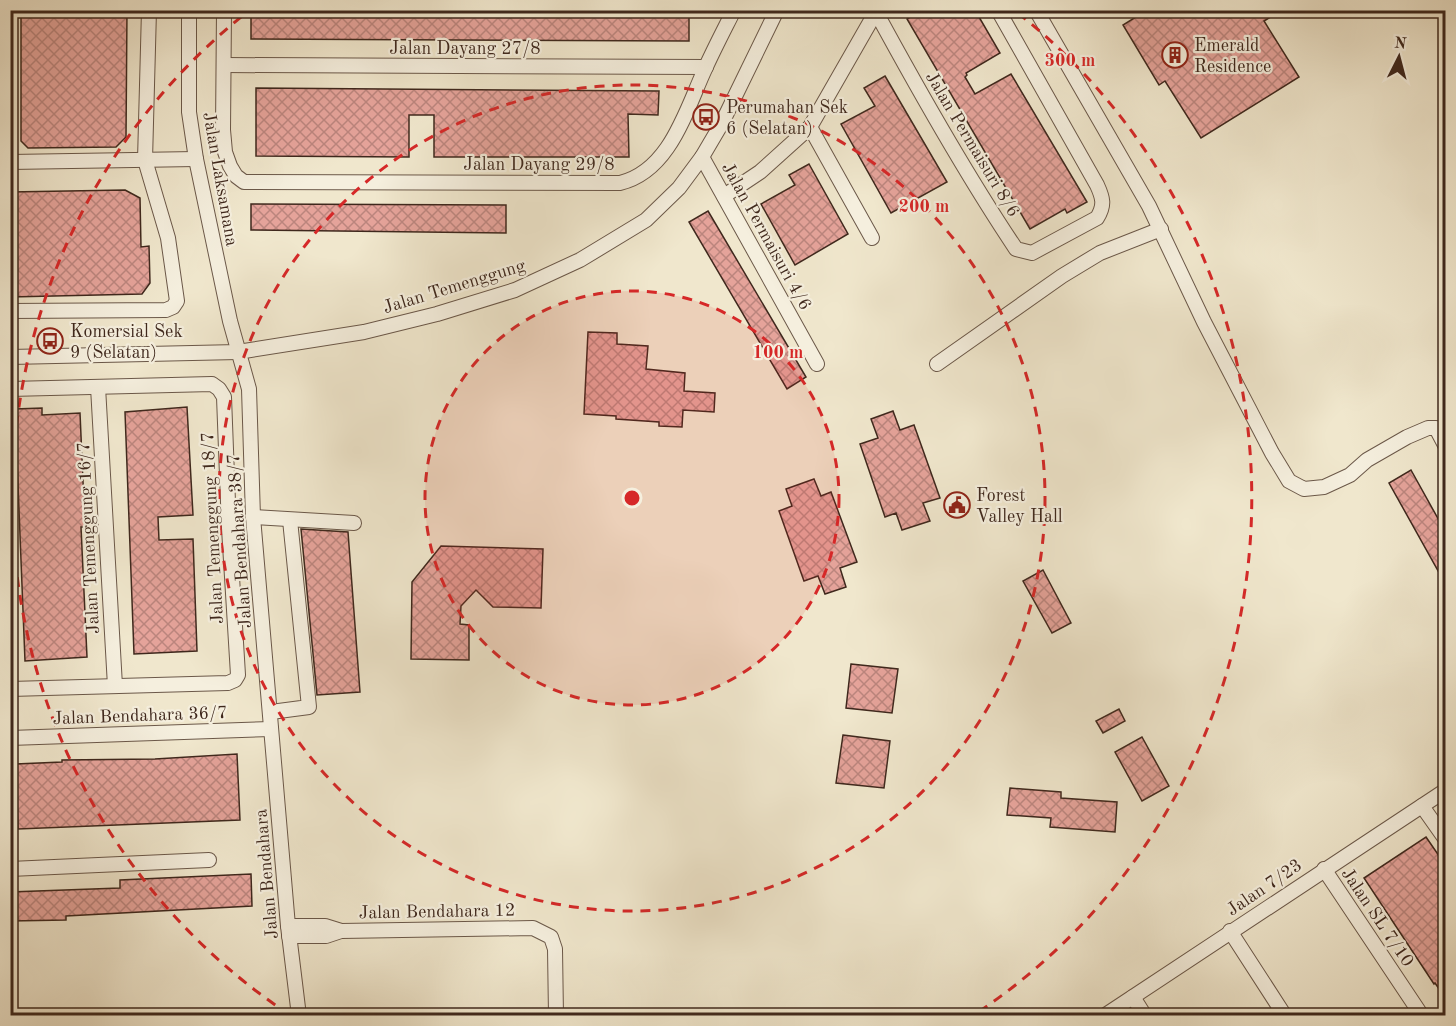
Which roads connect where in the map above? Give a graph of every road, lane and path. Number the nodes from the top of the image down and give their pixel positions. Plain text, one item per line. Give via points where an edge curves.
1 (149, 10) edge
2 (189, 10) edge
3 (224, 10) edge
4 (734, 10) edge
5 (777, 10) edge
6 (998, 10) edge
7 (1036, 10) edge
8 (877, 11) edge
9 (224, 65) junction
10 (706, 67) junction
11 (810, 127) junction
12 (702, 158) junction
13 (196, 159) junction
14 (145, 160) junction
15 (10, 162) edge
16 (724, 196) junction
17 (1161, 229) junction
18 (872, 238) dead end
19 (10, 311) edge
20 (238, 352) junction
21 (10, 357) edge
22 (817, 364) dead end
23 (937, 364) dead end
24 (98, 387) junction
25 (10, 389) edge
26 (1446, 447) edge
27 (253, 517) junction
28 (290, 520) junction
29 (354, 523) dead end
30 (115, 686) junction
31 (10, 689) edge
32 (271, 712) junction
33 (272, 729) junction
34 (10, 738) edge
35 (1446, 790) edge
36 (1422, 806) junction
37 (1446, 840) edge
38 (208, 860) dead end
39 (10, 869) edge
40 (1324, 869) junction
41 (289, 931) junction
42 (1230, 931) junction
43 (1133, 997) junction
44 (298, 1016) edge
45 (556, 1016) edge
46 (1104, 1016) edge
47 (1145, 1016) edge
48 (1285, 1016) edge
49 (1422, 1016) edge

1 - 14 street
2 - 13 street, Jalan Laksamana via 189,112
3 - 9 street
4 - 10 street, Jalan Dayang 29/8
5 - 12 street, Jalan Temenggung
6 - 8 street, Jalan Permaisuri 8/6 via 1103,199 1097,218 1032,253 1016,249 971,181
7 - 17 street
8 - 11 street
9 - 10 street, Jalan Dayang 27/8
9 - 10 street, Jalan Dayang 29/8 via 225,152 236,176 244,182 620,183 637,178 663,152 680,127
11 - 16 street via 760,172
11 - 18 street
12 - 16 street, Jalan Permaisuri 4/6
12 - 20 street, Jalan Temenggung via 679,188 646,220 580,260 515,290 437,315 364,332
13 - 14 street
13 - 20 street, Jalan Laksamana
14 - 15 street
14 - 19 street via 168,238 177,301 173,307
16 - 22 street, Jalan Permaisuri 4/6
17 - 23 street via 1100,254 1062,276
17 - 26 street via 1204,322 1289,481 1311,490 1350,475 1367,460 1428,428 1436,428
20 - 21 street, Jalan Temenggung
20 - 27 street, Jalan Bendahara 38/7 via 249,389
24 - 25 street
24 - 30 street, Jalan Temenggung 16/7
24 - 30 street, Jalan Temenggung 18/7 via 212,384 224,397 238,675 228,682
27 - 28 street
27 - 32 street, Jalan Bendahara 38/7
28 - 29 street
28 - 32 street via 309,707
30 - 31 street
32 - 33 street, Jalan Bendahara 38/7
33 - 34 street, Jalan Bendahara 36/7
33 - 41 street, Jalan Bendahara
35 - 36 street, Jalan 7/23
36 - 37 street
36 - 40 street, Jalan 7/23
38 - 39 street
40 - 42 street, Jalan 7/23
40 - 49 street, Jalan SL 7/10
41 - 44 street, Jalan Bendahara
41 - 45 street, Jalan Bendahara 12 via 326,936 342,931 533,928 551,937 555,949
42 - 43 street, Jalan 7/23
42 - 48 street
43 - 46 street, Jalan 7/23
43 - 47 street

